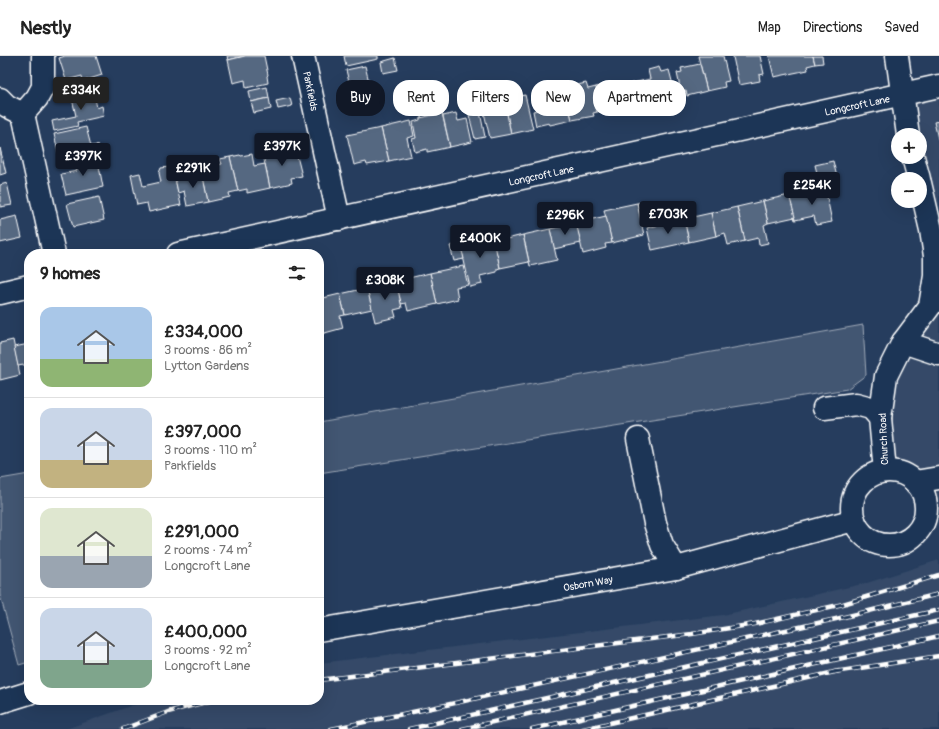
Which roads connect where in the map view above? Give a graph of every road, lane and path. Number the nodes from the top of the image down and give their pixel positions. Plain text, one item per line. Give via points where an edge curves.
1 (43, 56) edge
2 (303, 56) edge
3 (897, 56) edge
4 (939, 86) edge
5 (903, 95) junction
6 (0, 99) edge
7 (23, 114) junction
8 (907, 128) edge
9 (926, 208) edge
10 (339, 219) junction
11 (53, 249) edge
12 (201, 249) edge
13 (24, 287) edge
14 (0, 293) edge
15 (903, 342) junction
16 (939, 354) edge
17 (824, 408) dead end
18 (880, 418) junction
19 (638, 439) dead end
20 (885, 471) junction
21 (939, 478) edge
22 (915, 482) junction
23 (932, 516) edge
24 (854, 520) junction
25 (676, 568) junction
26 (324, 629) edge
27 (24, 695) edge
28 (0, 702) edge

1 - 7 street via 43,87
2 - 10 street, Parkfields
3 - 5 street
4 - 5 street, Longcroft Lane
5 - 8 street
5 - 10 street, Longcroft Lane
6 - 7 street via 7,106
7 - 11 street
9 - 15 street, Church Road via 932,230 936,276 930,306
10 - 12 street, Longcroft Lane
13 - 14 street
15 - 16 street
15 - 18 street, Church Road via 886,376
17 - 18 street via 856,404 871,408
18 - 20 street, Church Road
19 - 25 street via 655,523 662,545
20 - 22 street via 906,475
20 - 24 street via 865,479 858,488 853,498
21 - 22 street
22 - 23 street via 921,489 926,508
23 - 24 street via 911,538 889,545 868,538 859,530
24 - 25 street, Osborn Way
25 - 26 street, Osborn Way
27 - 28 street

